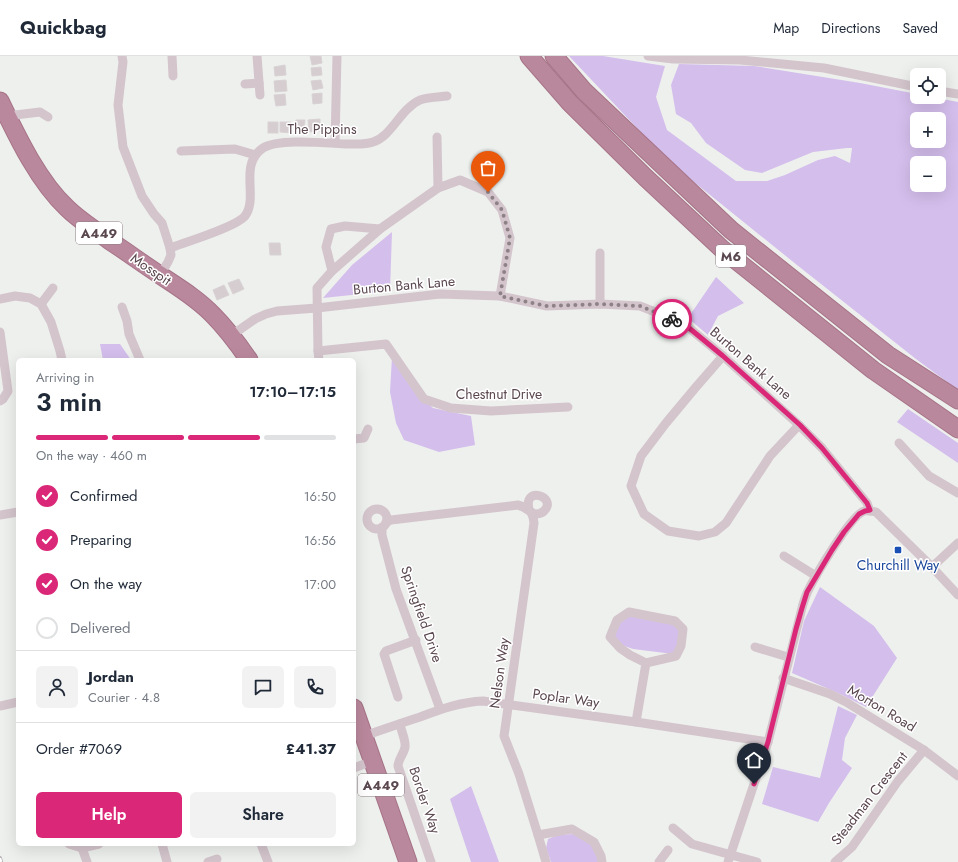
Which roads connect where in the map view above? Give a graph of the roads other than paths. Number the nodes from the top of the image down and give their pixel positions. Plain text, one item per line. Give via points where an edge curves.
1 (122, 56) edge
2 (172, 56) edge
3 (257, 56) edge
4 (337, 56) edge
5 (529, 56) edge
6 (554, 56) edge
7 (648, 56) edge
8 (173, 76) dead end
9 (259, 83) junction
10 (245, 84) dead end
11 (910, 86) edge
12 (946, 92) edge
13 (958, 94) edge
14 (260, 95) dead end
15 (447, 96) dead end
16 (4, 108) edge
17 (48, 117) dead end
18 (437, 137) dead end
19 (335, 143) junction
20 (181, 151) dead end
21 (255, 155) junction
22 (438, 188) junction
23 (380, 229) junction
24 (170, 248) junction
25 (600, 253) dead end
26 (332, 272) junction
27 (160, 276) junction
28 (53, 288) dead end
29 (500, 296) junction
30 (0, 299) edge
31 (41, 304) junction
32 (600, 304) junction
33 (122, 307) dead end
34 (317, 308) junction
35 (0, 332) edge
36 (232, 336) junction
37 (318, 356) edge
38 (723, 356) junction
39 (62, 358) edge
40 (139, 358) edge
41 (248, 358) edge
42 (958, 400) edge
43 (0, 401) edge
44 (568, 407) dead end
45 (800, 425) junction
46 (368, 429) dead end
47 (958, 429) edge
48 (356, 439) edge
49 (899, 444) dead end
50 (958, 493) edge
51 (530, 510) joint
52 (870, 510) junction
53 (16, 512) edge
54 (0, 515) edge
55 (958, 543) edge
56 (784, 556) dead end
57 (932, 567) junction
58 (816, 576) junction
59 (958, 595) edge
60 (416, 640) junction
61 (755, 648) dead end
62 (788, 657) junction
63 (646, 663) junction
64 (783, 678) junction
65 (398, 697) dead end
66 (16, 702) edge
67 (508, 704) junction
68 (0, 706) edge
69 (440, 710) junction
70 (356, 714) edge
71 (636, 722) junction
72 (400, 724) junction
73 (364, 736) junction
74 (768, 742) junction
75 (924, 750) junction
76 (372, 761) junction
77 (356, 767) edge
78 (958, 776) edge
79 (673, 828) dead end
80 (538, 835) junction
81 (76, 846) edge
82 (90, 846) edge
83 (163, 846) edge
84 (262, 846) edge
85 (82, 848) junction
86 (668, 850) dead end
87 (218, 859) dead end
88 (729, 859) edge
89 (86, 862) edge
90 (167, 862) edge
91 (208, 862) edge
92 (268, 862) edge
93 (408, 862) edge
94 (431, 862) edge
95 (546, 862) edge
96 (602, 862) edge
97 (659, 862) edge
98 (757, 862) edge
99 (835, 862) edge

1 - 24 street via 118,105 123,147 142,196 162,223
2 - 8 street
3 - 9 street
4 - 19 street
5 - 47 highway, M6 via 570,103 722,249 873,370
6 - 42 highway, M6 via 584,91 731,230 888,355
7 - 11 street via 740,60 824,68
9 - 10 street
9 - 14 street
12 - 13 street
15 - 19 street, The Pippins via 413,104 390,130 374,142
16 - 17 street via 40,112
16 - 27 highway, Mosspit / A449 via 19,140 57,198 79,219
18 - 22 street
19 - 21 street, The Pippins via 273,144
20 - 21 street via 235,149
21 - 24 street via 251,165 250,204 245,215 225,228
22 - 23 street
22 - 29 street via 460,180 488,192 502,210 510,238
23 - 26 street
23 - 26 street via 345,226 331,229 326,247
24 - 27 street via 171,255
25 - 32 street
26 - 34 street via 317,288
27 - 36 highway, Mosspit / A449 via 201,304
28 - 31 street
29 - 32 street, Burton Bank Lane via 547,306
29 - 34 street, Burton Bank Lane via 440,294
30 - 31 street via 15,296 30,298
31 - 39 street via 51,322
32 - 38 street, Burton Bank Lane via 640,306 683,323
33 - 40 street
34 - 36 street, Burton Bank Lane via 266,314
34 - 37 street
35 - 43 street via 8,391
36 - 41 highway, Mosspit / A449
37 - 44 street, Chestnut Drive via 386,344 424,399 451,408 491,411
38 - 45 street, Burton Bank Lane
38 - 45 street via 641,456 632,486 644,514 668,531 698,536 715,532 726,523 770,456
45 - 52 street, Burton Bank Lane via 822,448
46 - 48 street via 364,438
49 - 50 street via 929,476
51 - 60 street, Springfield Drive via 518,505 391,520 384,524 382,534 392,590
51 - 67 street, Nelson Way via 534,523
52 - 57 street via 876,512
52 - 58 street via 859,514 844,532
53 - 54 street
55 - 57 street
56 - 58 street
57 - 59 street
58 - 62 street via 807,592
60 - 65 street via 384,654
60 - 69 street, Springfield Drive
61 - 62 street
62 - 64 street
63 - 63 street via 676,656 681,646 683,629 675,621 629,612 617,620 610,637 620,648
63 - 71 street
64 - 74 street
64 - 75 street, Morton Road via 846,702
66 - 68 street
67 - 69 street, Poplar Way via 471,701
67 - 71 street, Poplar Way
67 - 80 street, Nelson Way via 504,736
69 - 72 street, Poplar Way
70 - 73 highway, A449
71 - 74 street, Poplar Way
72 - 73 street, Poplar Way
72 - 94 street, Border Way via 405,745 398,766
73 - 76 highway, A449
74 - 88 street
75 - 78 street, Morton Road
75 - 99 street, Steadman Crescent via 852,847
76 - 77 street
76 - 93 highway, A449
79 - 88 street via 692,844
80 - 95 street, Nelson Way
80 - 96 street via 572,829 594,842
81 - 85 street
82 - 85 street
83 - 90 street
84 - 92 street
85 - 89 street
86 - 97 street
87 - 91 street
88 - 98 street

